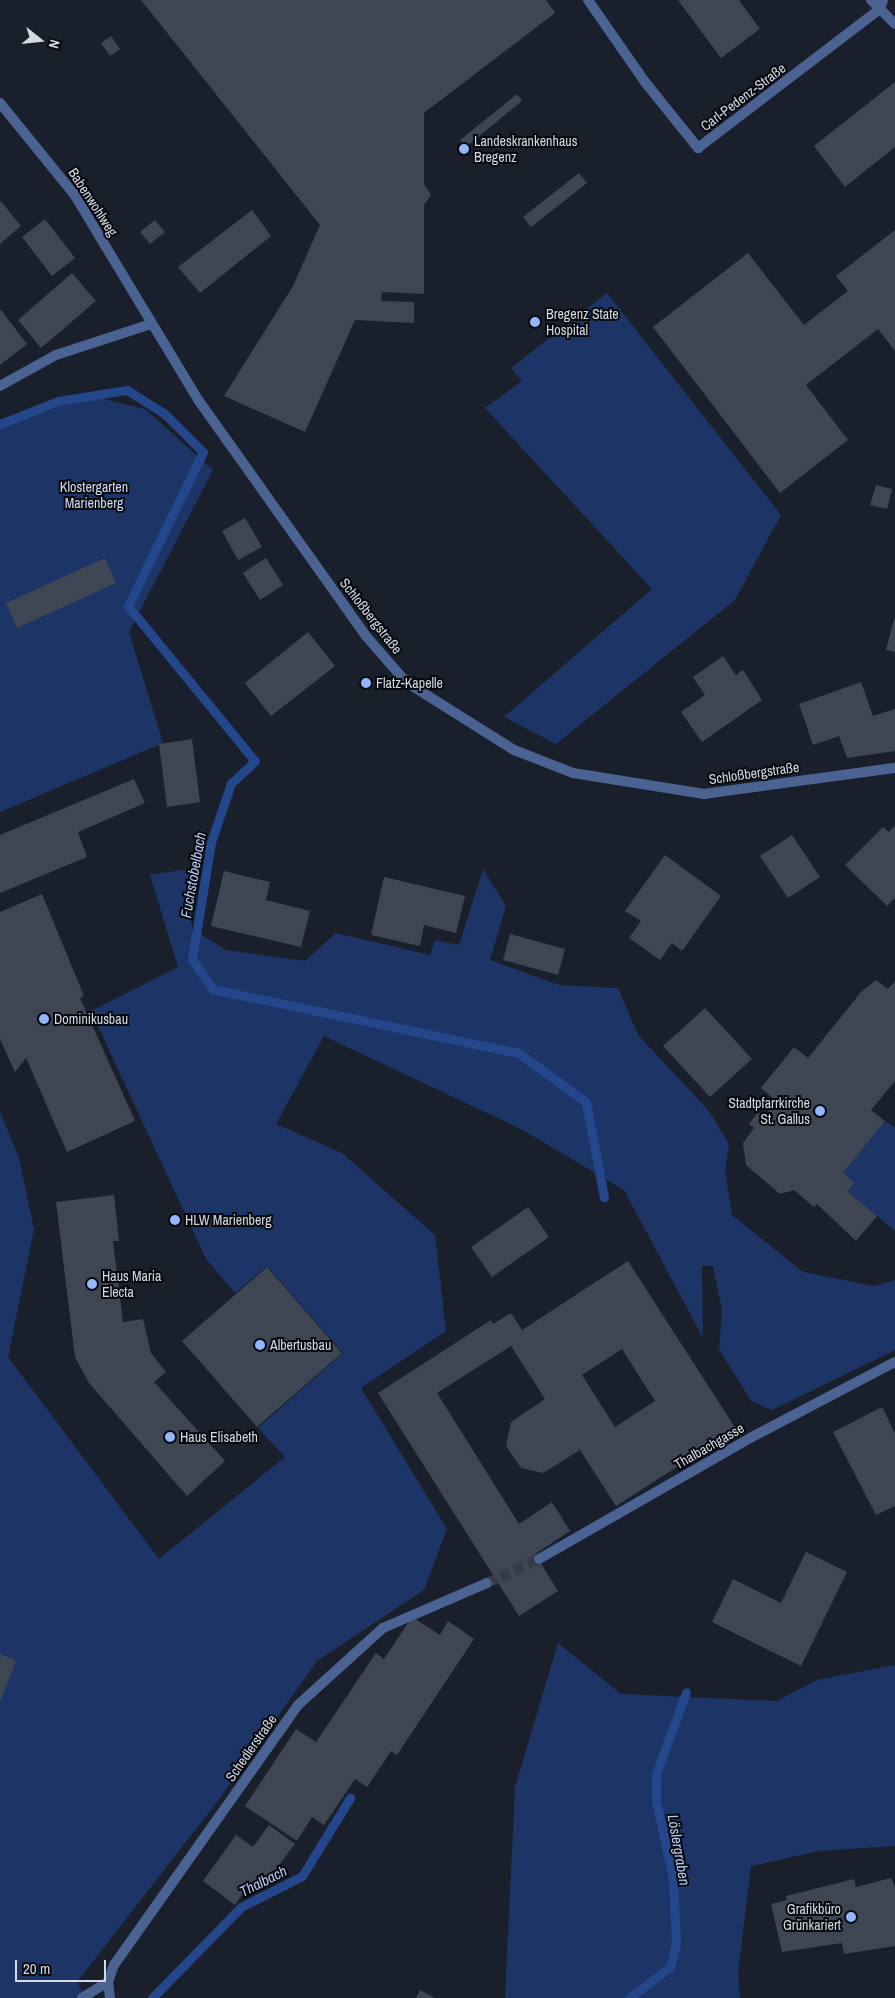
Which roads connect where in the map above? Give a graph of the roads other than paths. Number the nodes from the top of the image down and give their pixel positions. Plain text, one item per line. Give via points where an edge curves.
1 (588, 0) edge
2 (871, 0) edge
3 (882, 4) edge
4 (895, 24) edge
5 (0, 103) edge
6 (151, 324) junction
7 (0, 386) edge
8 (895, 768) edge
9 (895, 1362) edge
10 (539, 1559) tunnel mouth
11 (487, 1583) tunnel mouth
12 (108, 1982) junction
13 (82, 1998) edge
14 (110, 1998) edge

1 - 3 street, Carl-Pedenz-Straße via 645,82 698,148
2 - 3 street
3 - 4 street
5 - 6 street, Babenwohlweg via 74,194
6 - 7 street via 56,356
6 - 8 street, Schloßbergstraße via 211,417 366,636 406,682 514,750 573,773 704,794
9 - 10 street, Thalbachgasse via 752,1437
11 - 12 street, Schedlerstraße via 383,1628 298,1706 114,1965
12 - 13 street
12 - 14 street

